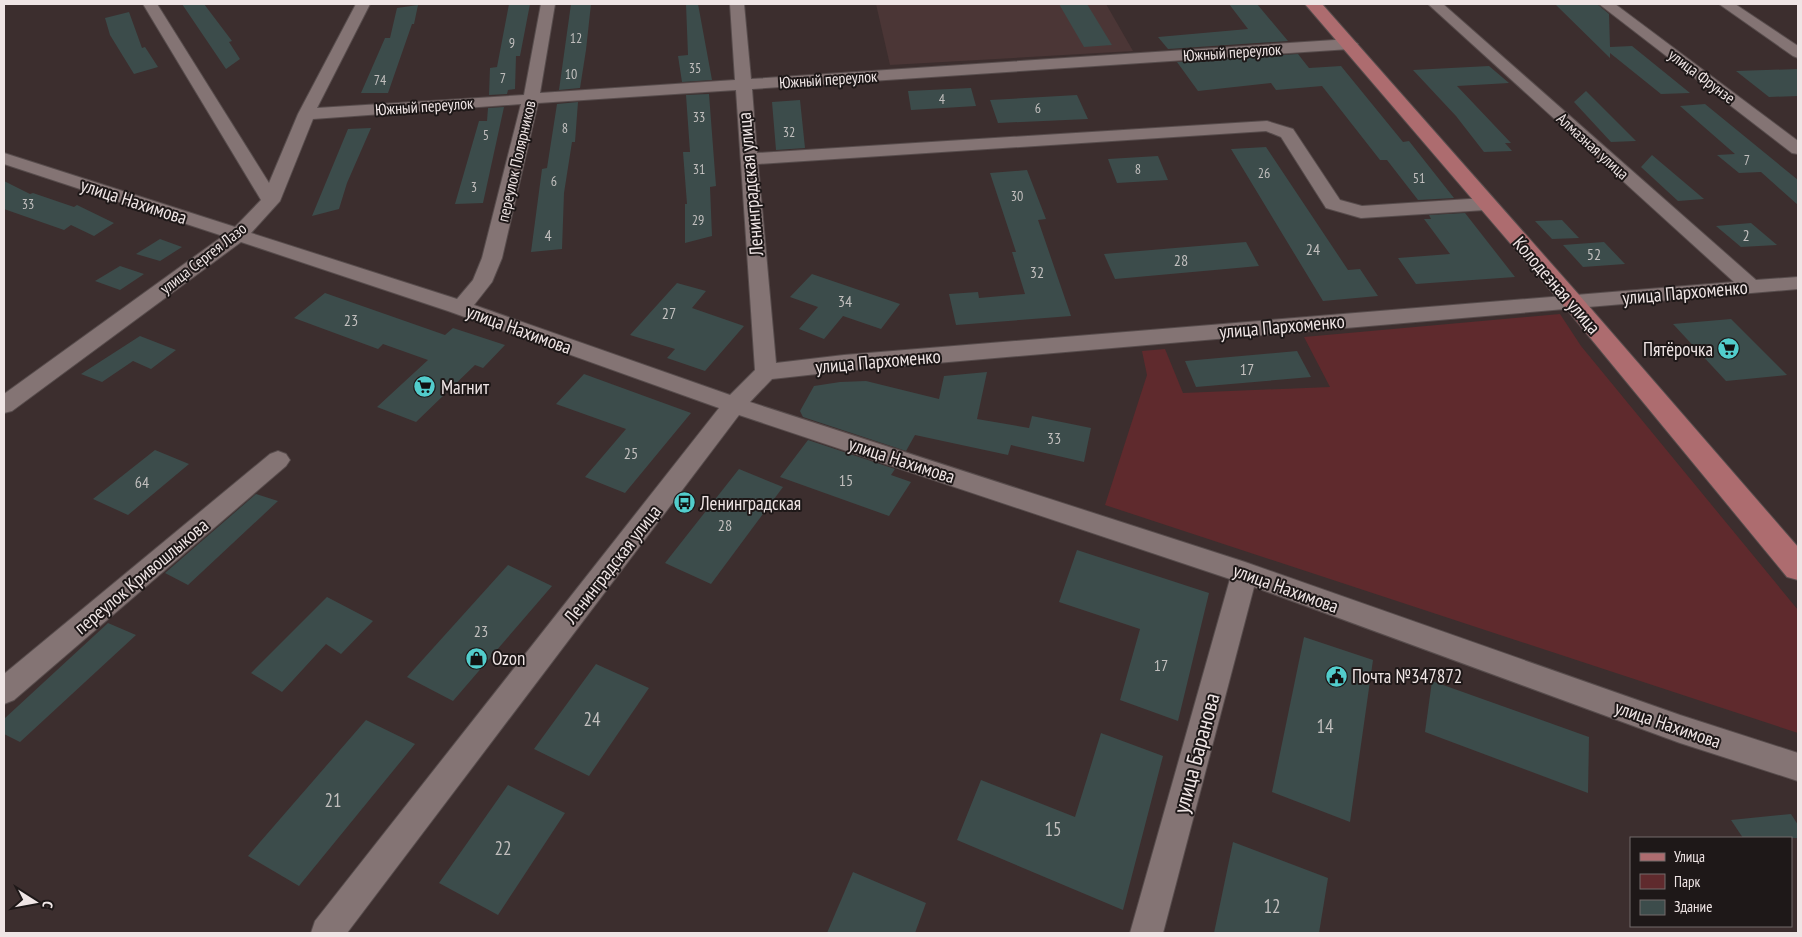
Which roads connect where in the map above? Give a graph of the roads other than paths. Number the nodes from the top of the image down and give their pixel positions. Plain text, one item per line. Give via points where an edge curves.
1 (150, 4) edge
2 (363, 4) edge
3 (548, 4) edge
4 (737, 4) edge
5 (1313, 4) edge
6 (1435, 4) edge
7 (1606, 4) edge
8 (1726, 4) edge
9 (1350, 44) junction
10 (1798, 53) edge
11 (743, 85) junction
12 (531, 99) junction
13 (306, 114) junction
14 (1798, 149) edge
15 (4, 158) edge
16 (748, 159) junction
17 (271, 201) junction
18 (1485, 204) junction
19 (238, 234) junction
20 (1798, 283) edge
21 (1752, 287) junction
22 (1572, 301) junction
23 (461, 308) junction
24 (766, 372) junction
25 (4, 383) edge
26 (24, 392) junction
27 (4, 405) edge
28 (734, 405) junction
29 (278, 460) dead end
30 (1798, 568) edge
31 (1246, 573) junction
32 (4, 691) edge
33 (1798, 766) edge
34 (328, 933) edge
35 (1146, 933) edge

1 - 17 street
2 - 13 street, улица Сергея Лазо
3 - 12 street, переулок Полярников
4 - 11 street, Ленинградская улица
5 - 9 main road, Колодезная улица
6 - 21 street, Алмазная улица
7 - 14 street, улица Фрунзе
8 - 10 street
9 - 11 street, Южный переулок
9 - 18 main road, Колодезная улица
11 - 12 street, Южный переулок
11 - 16 street, Ленинградская улица
12 - 13 street, Южный переулок
12 - 23 street, переулок Полярников via 492,258 482,282
13 - 17 street, улица Сергея Лазо
15 - 19 street, улица Нахимова
16 - 18 street via 1267,126 1287,133 1333,204 1361,212
16 - 24 street, Ленинградская улица
17 - 19 street, улица Сергея Лазо
18 - 22 main road, Колодезная улица
19 - 23 street, улица Нахимова
19 - 26 street, улица Сергея Лазо
20 - 21 street, улица Пархоменко
21 - 22 street, улица Пархоменко
22 - 24 street, улица Пархоменко
22 - 30 main road, Колодезная улица
23 - 28 street, улица Нахимова
24 - 28 street, Ленинградская улица
25 - 26 street
26 - 27 street, улица Сергея Лазо
28 - 31 street, улица Нахимова
28 - 34 street, Ленинградская улица
29 - 32 street, переулок Кривошлыкова
31 - 33 street, улица Нахимова via 1680,729
31 - 35 street, улица Баранова

